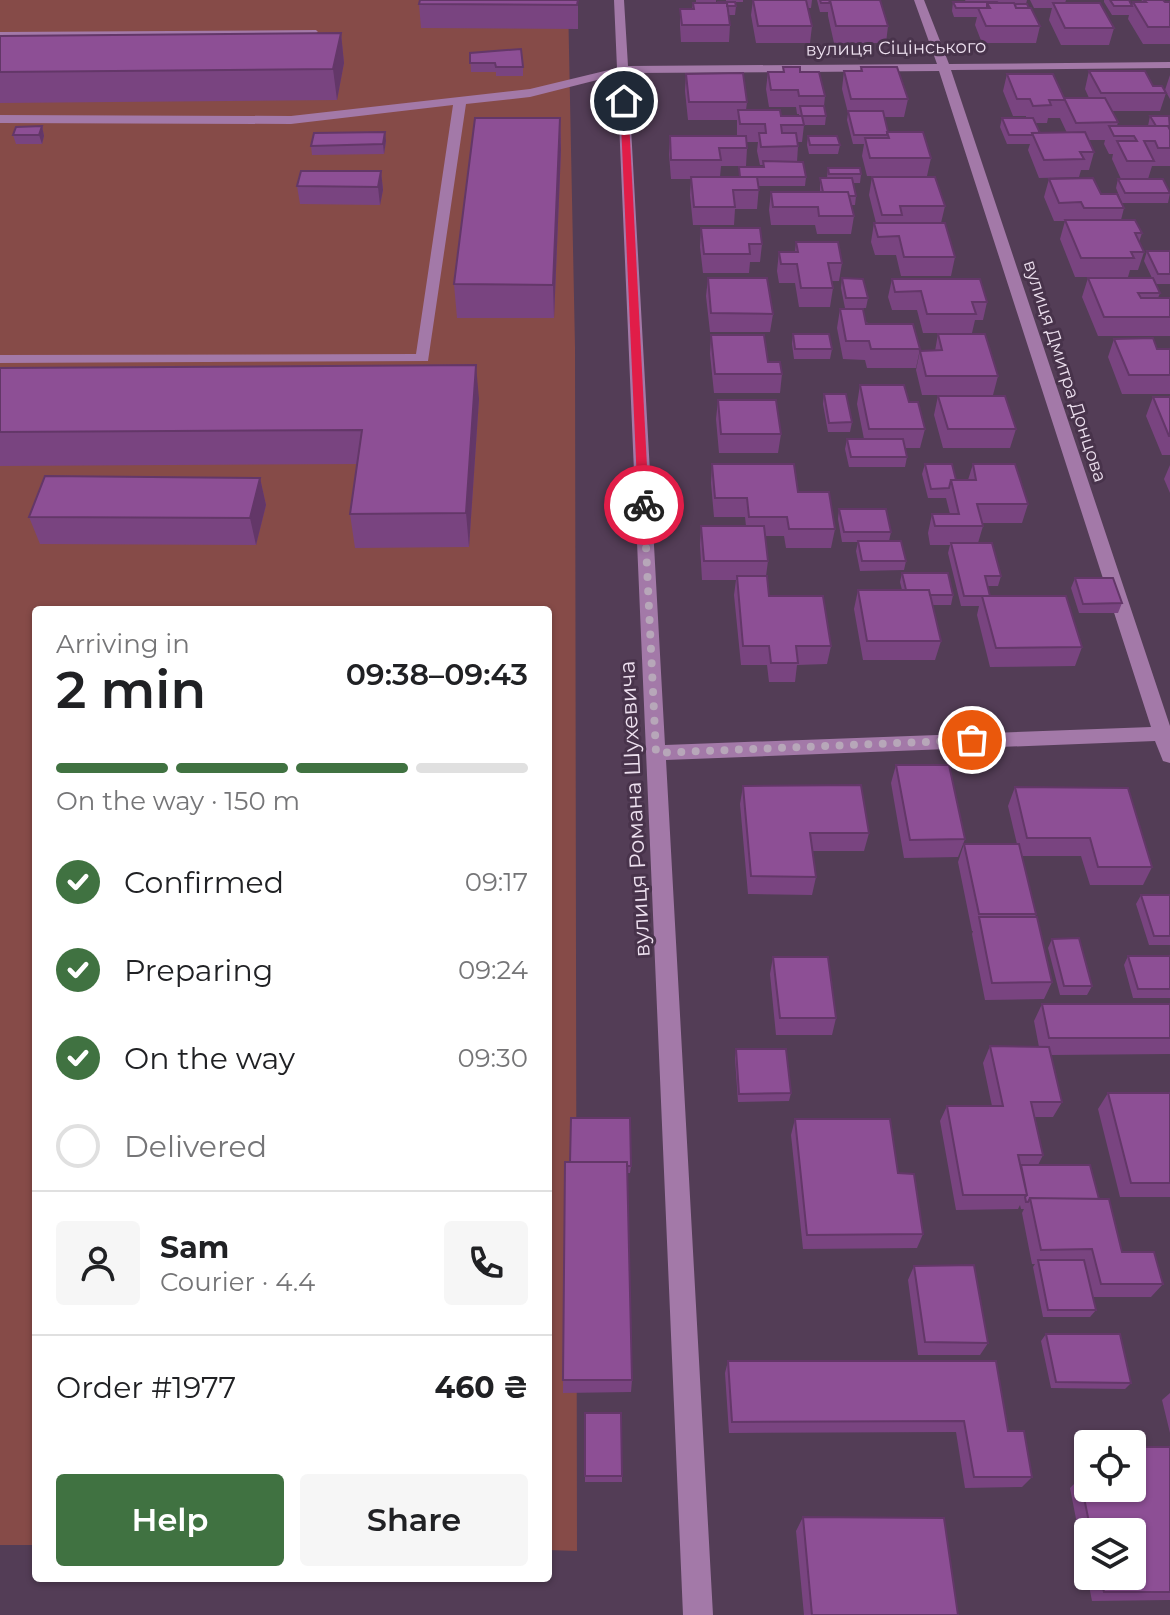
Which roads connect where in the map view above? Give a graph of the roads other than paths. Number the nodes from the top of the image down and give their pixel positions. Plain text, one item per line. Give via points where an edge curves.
1 (619, 0) edge
2 (919, 0) edge
3 (312, 32) edge
4 (0, 35) edge
5 (943, 64) junction
6 (1170, 65) edge
7 (622, 70) junction
8 (460, 101) junction
9 (0, 119) edge
10 (0, 359) edge
11 (1166, 733) edge
12 (656, 753) junction
13 (1170, 756) edge
14 (698, 1615) edge

1 - 7 street, вулиця Романа Шухевича
2 - 5 street, вулиця Дмитра Донцова
3 - 4 street
5 - 6 street, вулиця Сіцінського
5 - 7 street, вулиця Сіцінського
5 - 11 street, вулиця Дмитра Донцова
7 - 8 street, вулиця Сіцінського via 530,93
7 - 12 street, вулиця Романа Шухевича
8 - 9 street, вулиця Сіцінського via 291,120
8 - 10 street via 423,358
11 - 12 street
11 - 13 street, вулиця Дмитра Донцова
12 - 14 street, вулиця Романа Шухевича

